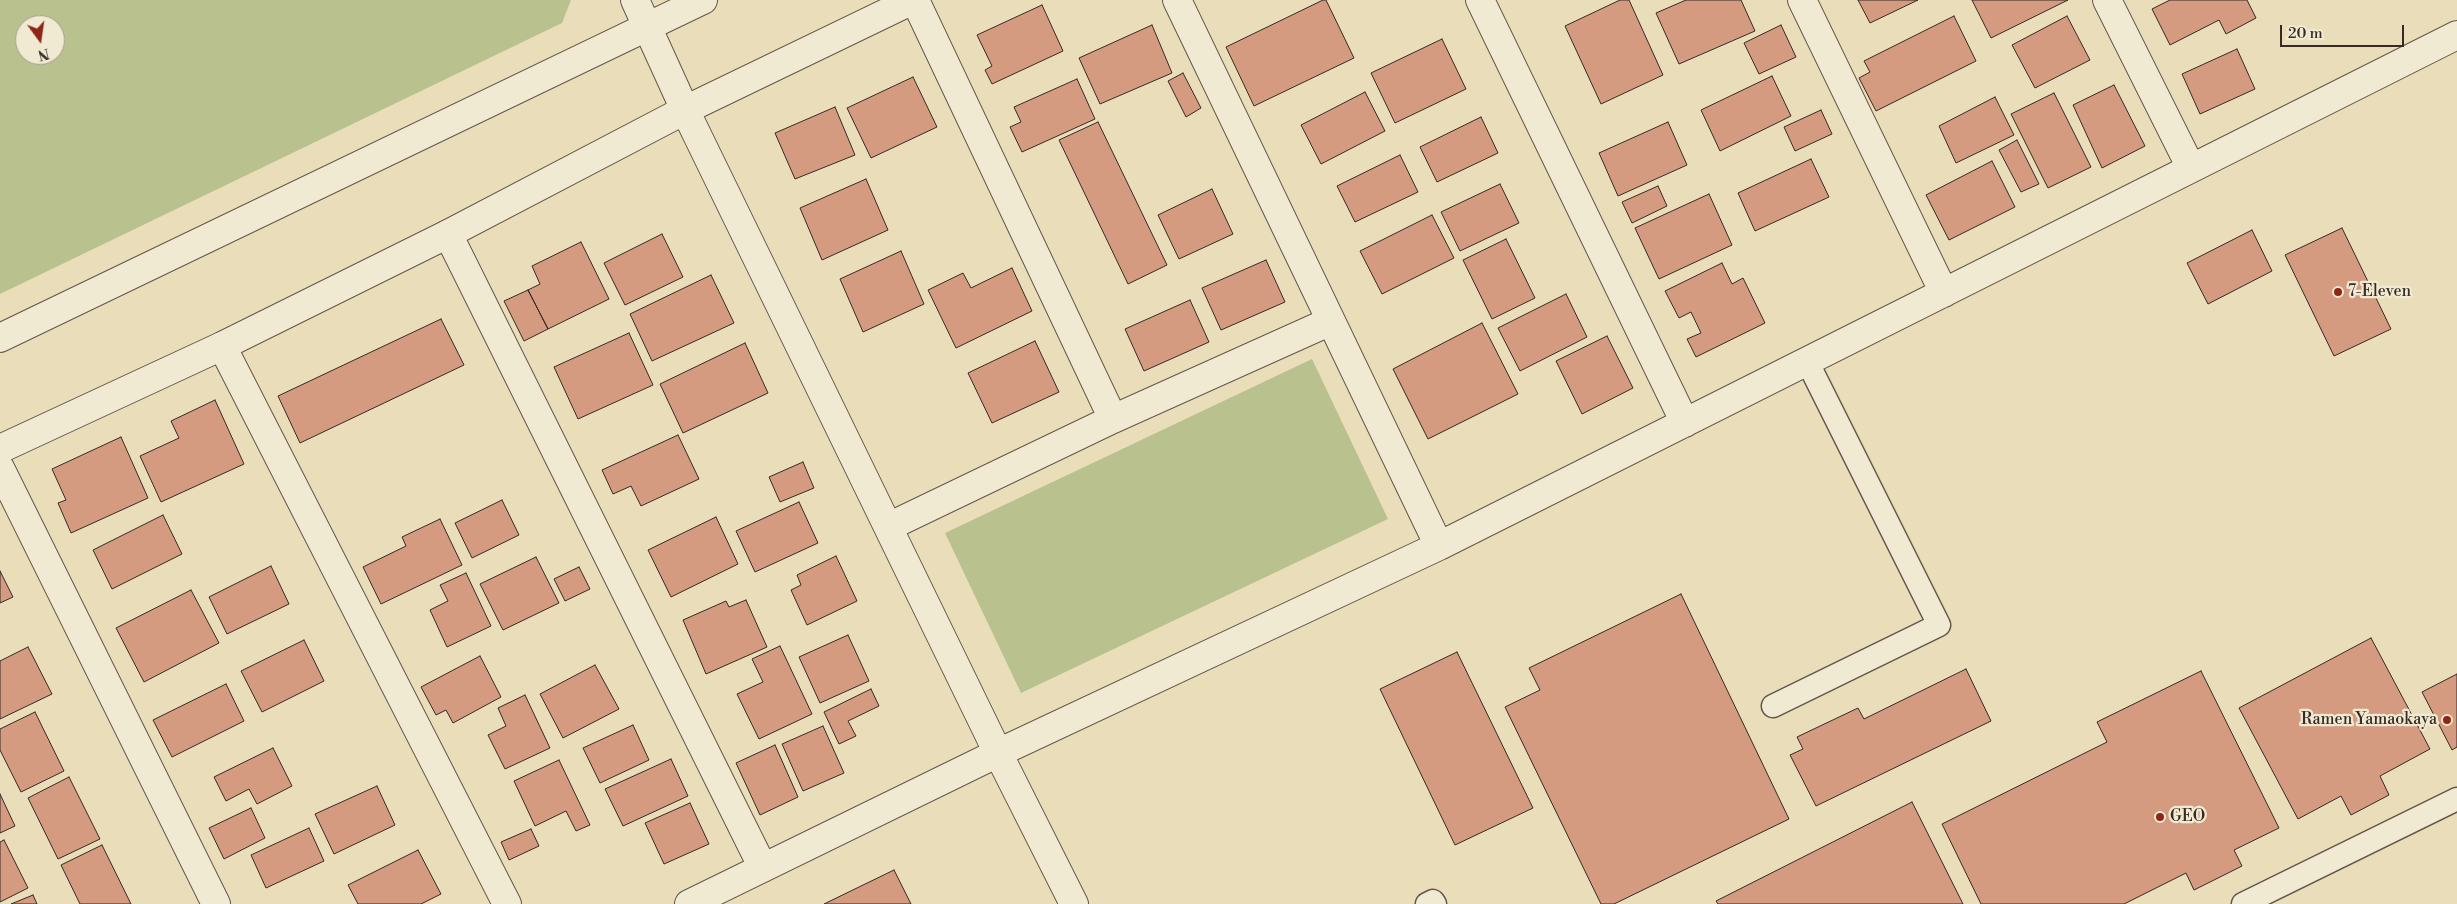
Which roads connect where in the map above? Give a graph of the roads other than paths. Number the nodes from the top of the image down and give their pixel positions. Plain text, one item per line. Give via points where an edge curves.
1 (635, 0) edge
2 (703, 0) edge
3 (914, 0) edge
4 (1177, 0) edge
5 (1480, 0) edge
6 (1802, 0) edge
7 (2107, 0) edge
8 (647, 26) junction
9 (2457, 35) edge
10 (685, 110) junction
11 (2191, 168) junction
12 (448, 234) junction
13 (1944, 293) junction
14 (1331, 321) junction
15 (0, 338) edge
16 (222, 346) junction
17 (1807, 361) junction
18 (1114, 419) junction
19 (1684, 423) junction
20 (0, 449) edge
21 (0, 468) edge
22 (888, 526) junction
23 (1439, 546) junction
24 (1773, 706) dead end
25 (998, 753) junction
26 (2457, 799) edge
27 (762, 868) junction
28 (216, 904) edge
29 (507, 904) edge
30 (688, 904) edge
31 (1074, 904) edge
32 (1427, 904) edge
33 (1435, 904) edge
34 (2243, 904) edge

1 - 8 street
2 - 8 street
3 - 10 street
3 - 18 street
4 - 14 street
5 - 19 street
6 - 13 street
7 - 11 street
8 - 10 street
8 - 15 street
9 - 11 street
10 - 12 street
10 - 22 street
11 - 13 street
12 - 16 street
12 - 27 street
13 - 17 street
14 - 18 street
14 - 23 street
16 - 20 street
16 - 29 street
17 - 19 street
17 - 24 lane via 1939,625
18 - 22 street
19 - 23 street
21 - 28 street
22 - 25 street
23 - 25 street
25 - 27 street
25 - 31 street
26 - 34 lane
27 - 30 street
32 - 33 lane via 1433,901

